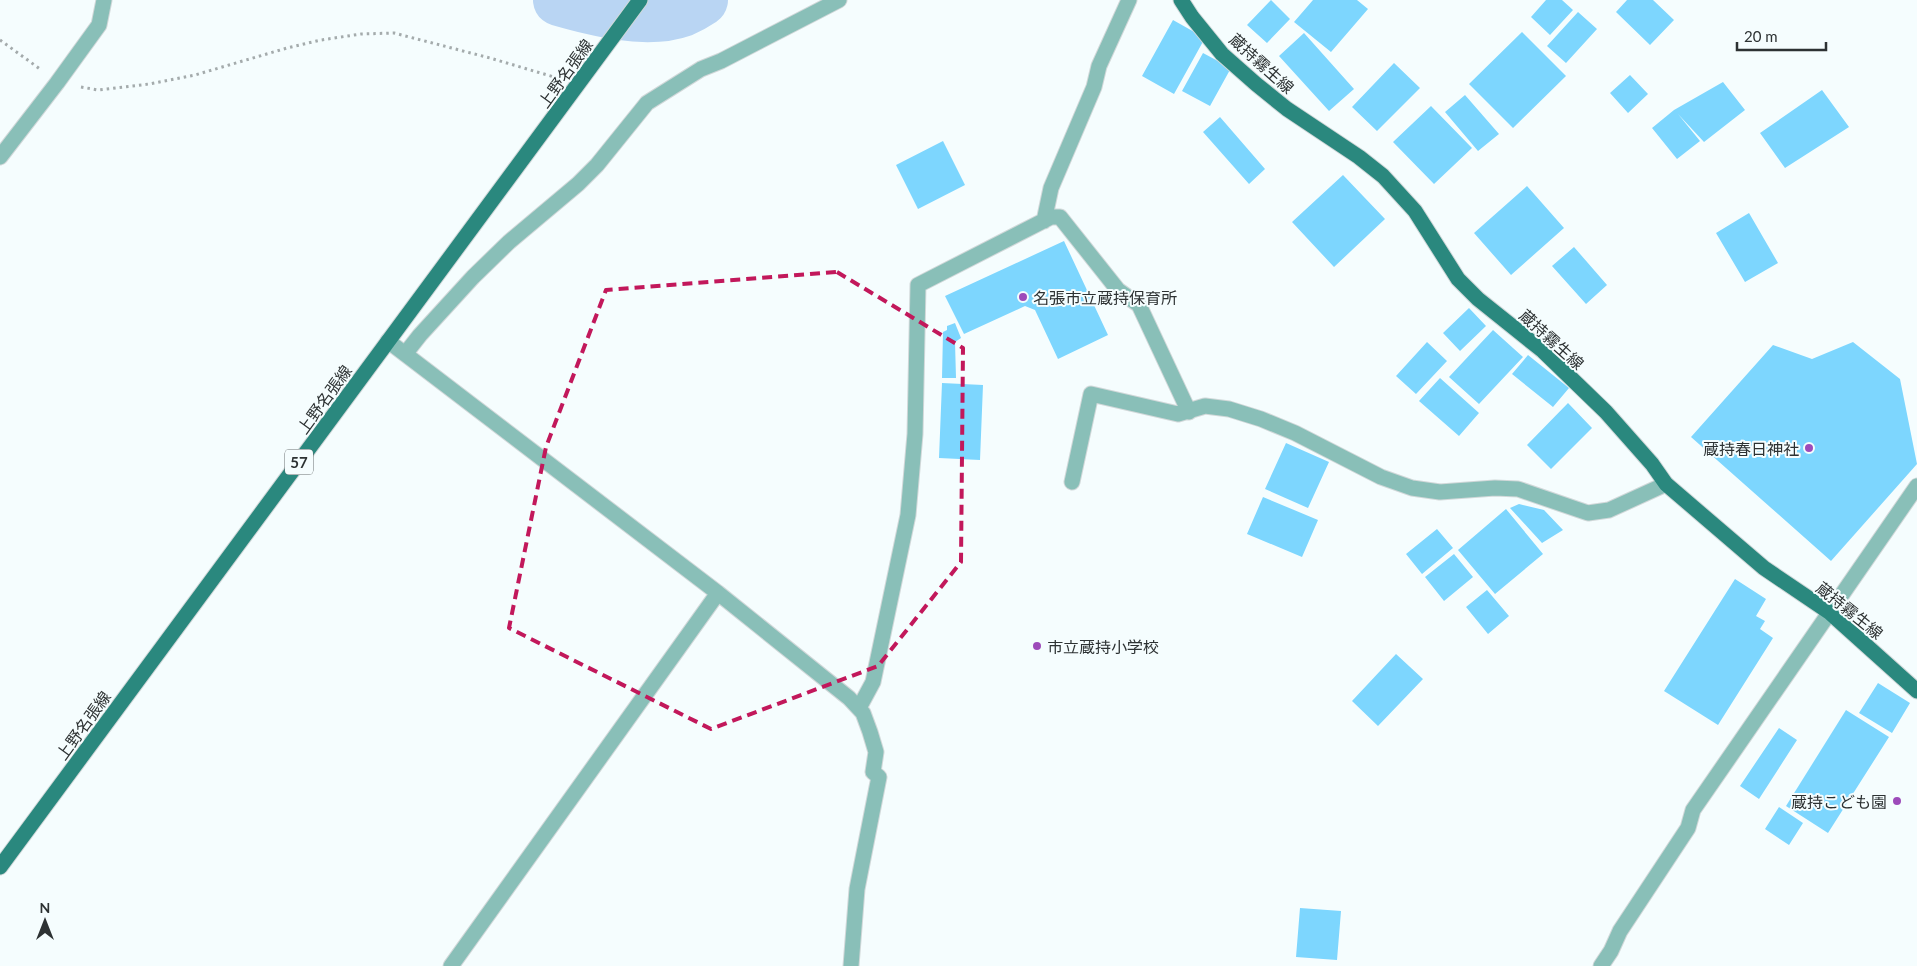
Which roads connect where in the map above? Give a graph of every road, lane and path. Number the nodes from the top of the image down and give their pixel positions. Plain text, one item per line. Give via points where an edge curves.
1 (104, 0) edge
2 (640, 0) edge
3 (839, 0) edge
4 (1129, 0) edge
5 (1181, 0) edge
6 (0, 40) edge
7 (57, 83) junction
8 (578, 85) junction
9 (0, 157) edge
10 (1044, 221) junction
11 (388, 341) junction
12 (406, 354) junction
13 (1189, 412) junction
14 (1072, 482) dead end
15 (1666, 484) junction
16 (1917, 486) edge
17 (718, 593) junction
18 (1829, 612) junction
19 (1917, 691) edge
20 (859, 708) junction
21 (0, 867) edge
22 (451, 966) edge
23 (851, 966) edge
24 (1601, 966) edge

1 - 7 street via 99,25
2 - 8 main road, 上野名張線 / 57
3 - 12 street via 701,69 647,103 597,165 473,277
4 - 10 street via 1051,188
5 - 15 main road, 蔵持霧生線 via 1222,54 1256,84 1383,176 1414,212 1458,280 1543,351 1606,412
6 - 7 path
7 - 8 path via 98,90 150,84 321,40 394,33
7 - 9 street
8 - 11 main road, 上野名張線 / 57
10 - 13 street via 1060,217 1118,290 1139,305
10 - 20 street via 918,285 915,434 908,515 873,682
11 - 12 street
11 - 21 main road, 上野名張線 / 57
12 - 17 street
13 - 14 street via 1178,414 1091,394
13 - 15 street via 1205,406 1229,409 1261,419 1380,477 1412,488 1440,492 1518,489 1588,513 1609,510
15 - 18 main road, 蔵持霧生線 via 1764,568
16 - 18 street
17 - 20 street
17 - 22 street
18 - 19 main road, 蔵持霧生線
18 - 24 street via 1693,810 1688,828 1620,931
20 - 23 street via 876,752 873,772 879,777 857,889

